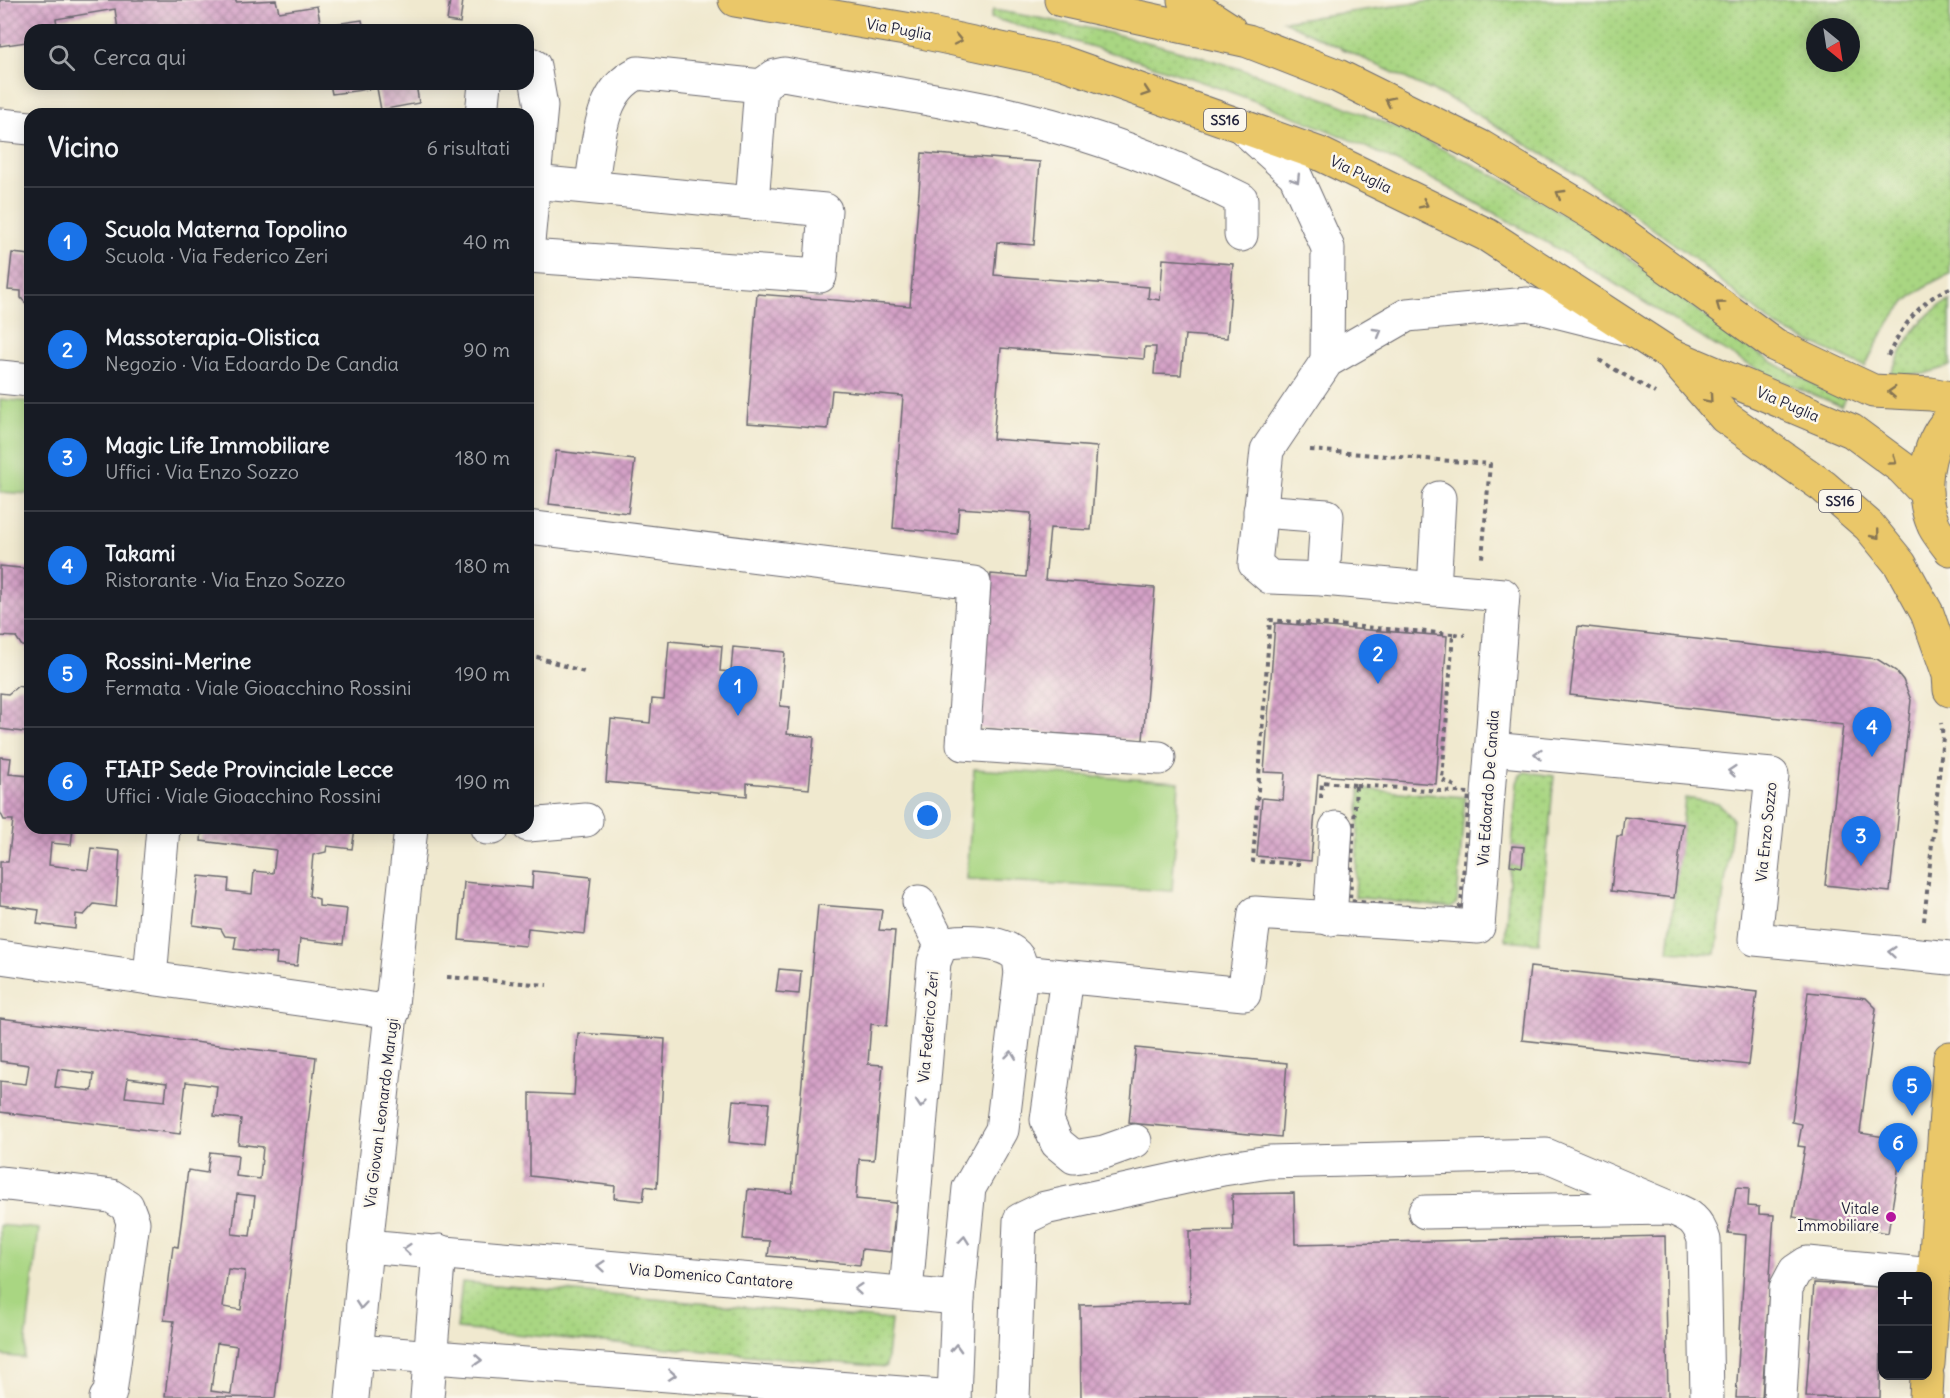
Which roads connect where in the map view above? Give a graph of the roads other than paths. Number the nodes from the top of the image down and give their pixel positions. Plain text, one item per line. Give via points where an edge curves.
1 (735, 0) edge
2 (1061, 0) edge
3 (1184, 0) edge
4 (1248, 41) junction
5 (534, 66) edge
6 (761, 86) junction
7 (484, 90) edge
8 (483, 108) edge
9 (1239, 124) junction
10 (0, 125) edge
11 (24, 127) edge
12 (534, 182) joint
13 (591, 187) junction
14 (752, 203) junction
15 (1240, 236) dead end
16 (534, 256) edge
17 (1629, 329) junction
18 (1671, 355) junction
19 (1327, 361) junction
20 (0, 377) edge
21 (24, 379) edge
22 (1950, 398) edge
23 (1950, 419) edge
24 (1926, 493) junction
25 (1439, 498) dead end
26 (1260, 511) junction
27 (534, 528) edge
28 (1950, 549) edge
29 (1323, 579) junction
30 (1434, 589) junction
31 (1946, 704) edge
32 (1491, 749) junction
33 (1159, 758) dead end
34 (586, 820) dead end
35 (534, 824) edge
36 (1336, 828) dead end
37 (162, 834) edge
38 (410, 834) edge
39 (919, 902) dead end
40 (1330, 919) junction
41 (941, 945) junction
42 (0, 957) edge
43 (1950, 958) edge
44 (1022, 972) junction
45 (1067, 976) junction
46 (150, 978) junction
47 (393, 1012) junction
48 (1950, 1058) edge
49 (1135, 1141) dead end
50 (0, 1183) edge
51 (1671, 1208) junction
52 (1425, 1212) dead end
53 (366, 1246) junction
54 (439, 1251) junction
55 (1933, 1275) junction
56 (906, 1293) junction
57 (958, 1298) junction
58 (1930, 1326) edge
59 (356, 1352) junction
60 (431, 1357) junction
61 (1927, 1380) edge
62 (106, 1398) edge
63 (352, 1398) edge
64 (427, 1398) edge
65 (954, 1398) edge
66 (1013, 1398) edge
67 (1707, 1398) edge
68 (1780, 1398) edge
69 (1926, 1398) edge

1 -> 9 main road, Via Puglia / SS16 via 1061,62
2 - 4 main road
3 - 4 main road
22 -> 4 main road via 1873,391 1775,345 1605,221 1481,147 1338,76
5 - 12 street via 542,106
6 - 13 street via 638,73 623,79 608,100
6 - 14 street
6 - 15 street via 784,74 1023,118 1071,131 1194,175 1241,199
7 - 8 street
9 -> 17 main road, Via Puglia / SS16 via 1320,154 1487,235
9 -> 19 street via 1296,175 1328,248
10 - 11 street
12 - 13 street
13 - 14 street
14 - 16 street via 825,210 820,276
17 - 18 main road, Via Puglia / SS16
19 -> 17 street, Via Edoardo De Candia via 1407,315 1528,304
18 -> 24 main road, Via Puglia / SS16 via 1852,431 1902,468
18 -> 31 main road, SS16 via 1725,417 1823,486 1869,526 1900,564 1927,613 1943,657
19 - 26 street, Via Edoardo De Candia via 1267,450
20 - 21 street
23 - 24 main road via 1929,459
24 - 28 main road via 1934,526
25 - 30 street
26 - 29 street, Via Edoardo De Candia via 1255,564 1270,577
26 - 29 street via 1328,516
27 - 33 street via 974,583 963,744
29 - 30 street, Via Edoardo De Candia
30 - 32 street, Via Edoardo De Candia via 1503,595
32 - 40 street, Via Edoardo De Candia via 1478,927
43 -> 32 street, Via Enzo Sozzo via 1755,939 1772,775
34 - 35 street
36 - 40 street
37 - 46 street
38 - 47 street, Via Giovan Leonardo Marugi
39 - 41 street
40 - 45 street, Via Edoardo De Candia via 1255,913 1244,994
41 - 44 street via 954,941 1005,946 1017,957
41 -> 56 street, Via Federico Zeri via 934,962 929,1009
42 - 46 street
44 - 45 street, Via Edoardo De Candia
57 -> 44 street via 969,1188 1002,1130
45 - 49 street via 1047,1120 1057,1143 1074,1157
46 - 47 street
47 - 53 street, Via Giovan Leonardo Marugi
48 - 55 main road
50 - 62 street via 111,1196 127,1206 133,1222 110,1393
51 - 52 street
51 - 66 street via 1546,1155 1269,1162 1045,1208 1020,1220
51 - 67 street via 1690,1215 1704,1240
54 -> 53 street, Via Domenico Cantatore
53 -> 59 street, Via Giovan Leonardo Marugi
56 -> 54 street, Via Domenico Cantatore
54 - 60 street
55 - 58 main road
55 - 68 street via 1807,1263 1795,1271 1786,1288
56 - 57 street, Via Domenico Cantatore
65 -> 57 street
59 - 60 street
59 - 63 street, Via Giovan Leonardo Marugi
60 - 64 street
60 -> 65 street
61 - 69 main road

